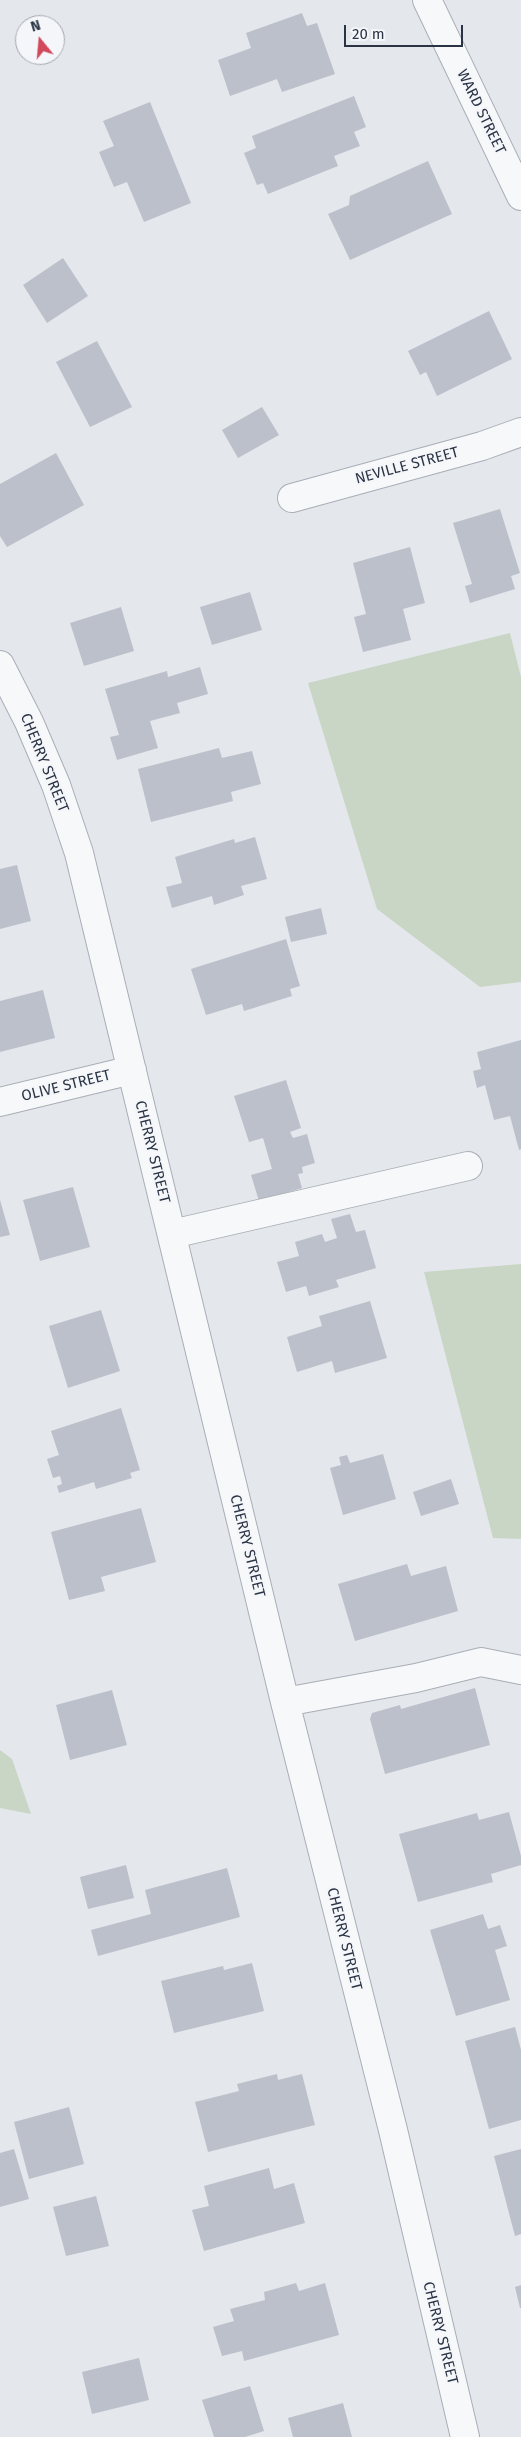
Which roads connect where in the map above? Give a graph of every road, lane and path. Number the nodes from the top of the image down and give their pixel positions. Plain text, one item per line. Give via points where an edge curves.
1 (427, 0) edge
2 (521, 196) edge
3 (521, 432) edge
4 (292, 498) dead end
5 (0, 665) edge
6 (132, 1070) junction
7 (0, 1102) edge
8 (468, 1166) dead end
9 (172, 1234) junction
10 (521, 1670) edge
11 (285, 1702) junction
12 (466, 2437) edge

1 - 2 street, WARD STREET
3 - 4 street, NEVILLE STREET via 482,446
5 - 6 street, CHERRY STREET via 56,784 79,853
6 - 7 street, OLIVE STREET
6 - 9 street, CHERRY STREET
8 - 9 street
9 - 11 street, CHERRY STREET
10 - 11 street via 481,1662 416,1678
11 - 12 street, CHERRY STREET

